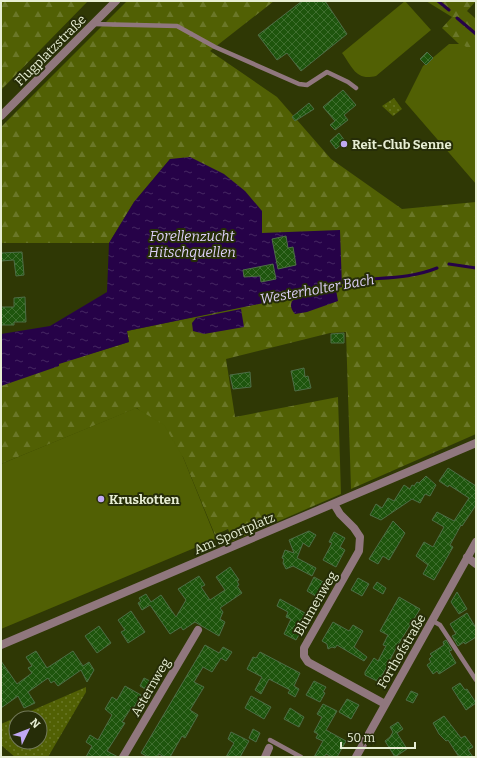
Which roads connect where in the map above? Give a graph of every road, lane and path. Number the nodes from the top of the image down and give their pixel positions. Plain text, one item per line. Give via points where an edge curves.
1 (116, 1) edge
2 (93, 24) junction
3 (356, 88) dead end
4 (1, 116) edge
5 (476, 443) edge
6 (334, 504) junction
7 (476, 542) edge
8 (467, 557) junction
9 (476, 564) edge
10 (432, 621) junction
11 (198, 630) dead end
12 (1, 645) edge
13 (476, 680) edge
14 (385, 704) junction
15 (270, 744) joint
16 (123, 757) edge
17 (264, 757) edge
18 (301, 757) edge
19 (356, 757) edge

1 - 2 street, Flugplatzstraße
2 - 3 lane via 177,26 221,50 300,84 307,84 327,72
2 - 4 street, Flugplatzstraße
5 - 6 street, Am Sportplatz
6 - 12 street, Am Sportplatz
6 - 14 street, Blumenweg via 360,538 359,551 304,648 304,656 308,662
7 - 8 street, Forthofstraße
8 - 9 street
8 - 10 street, Forthofstraße
10 - 13 lane via 440,625
10 - 14 street, Forthofstraße
11 - 16 street, Asternweg
14 - 19 street, Forthofstraße
15 - 17 street
15 - 18 lane

